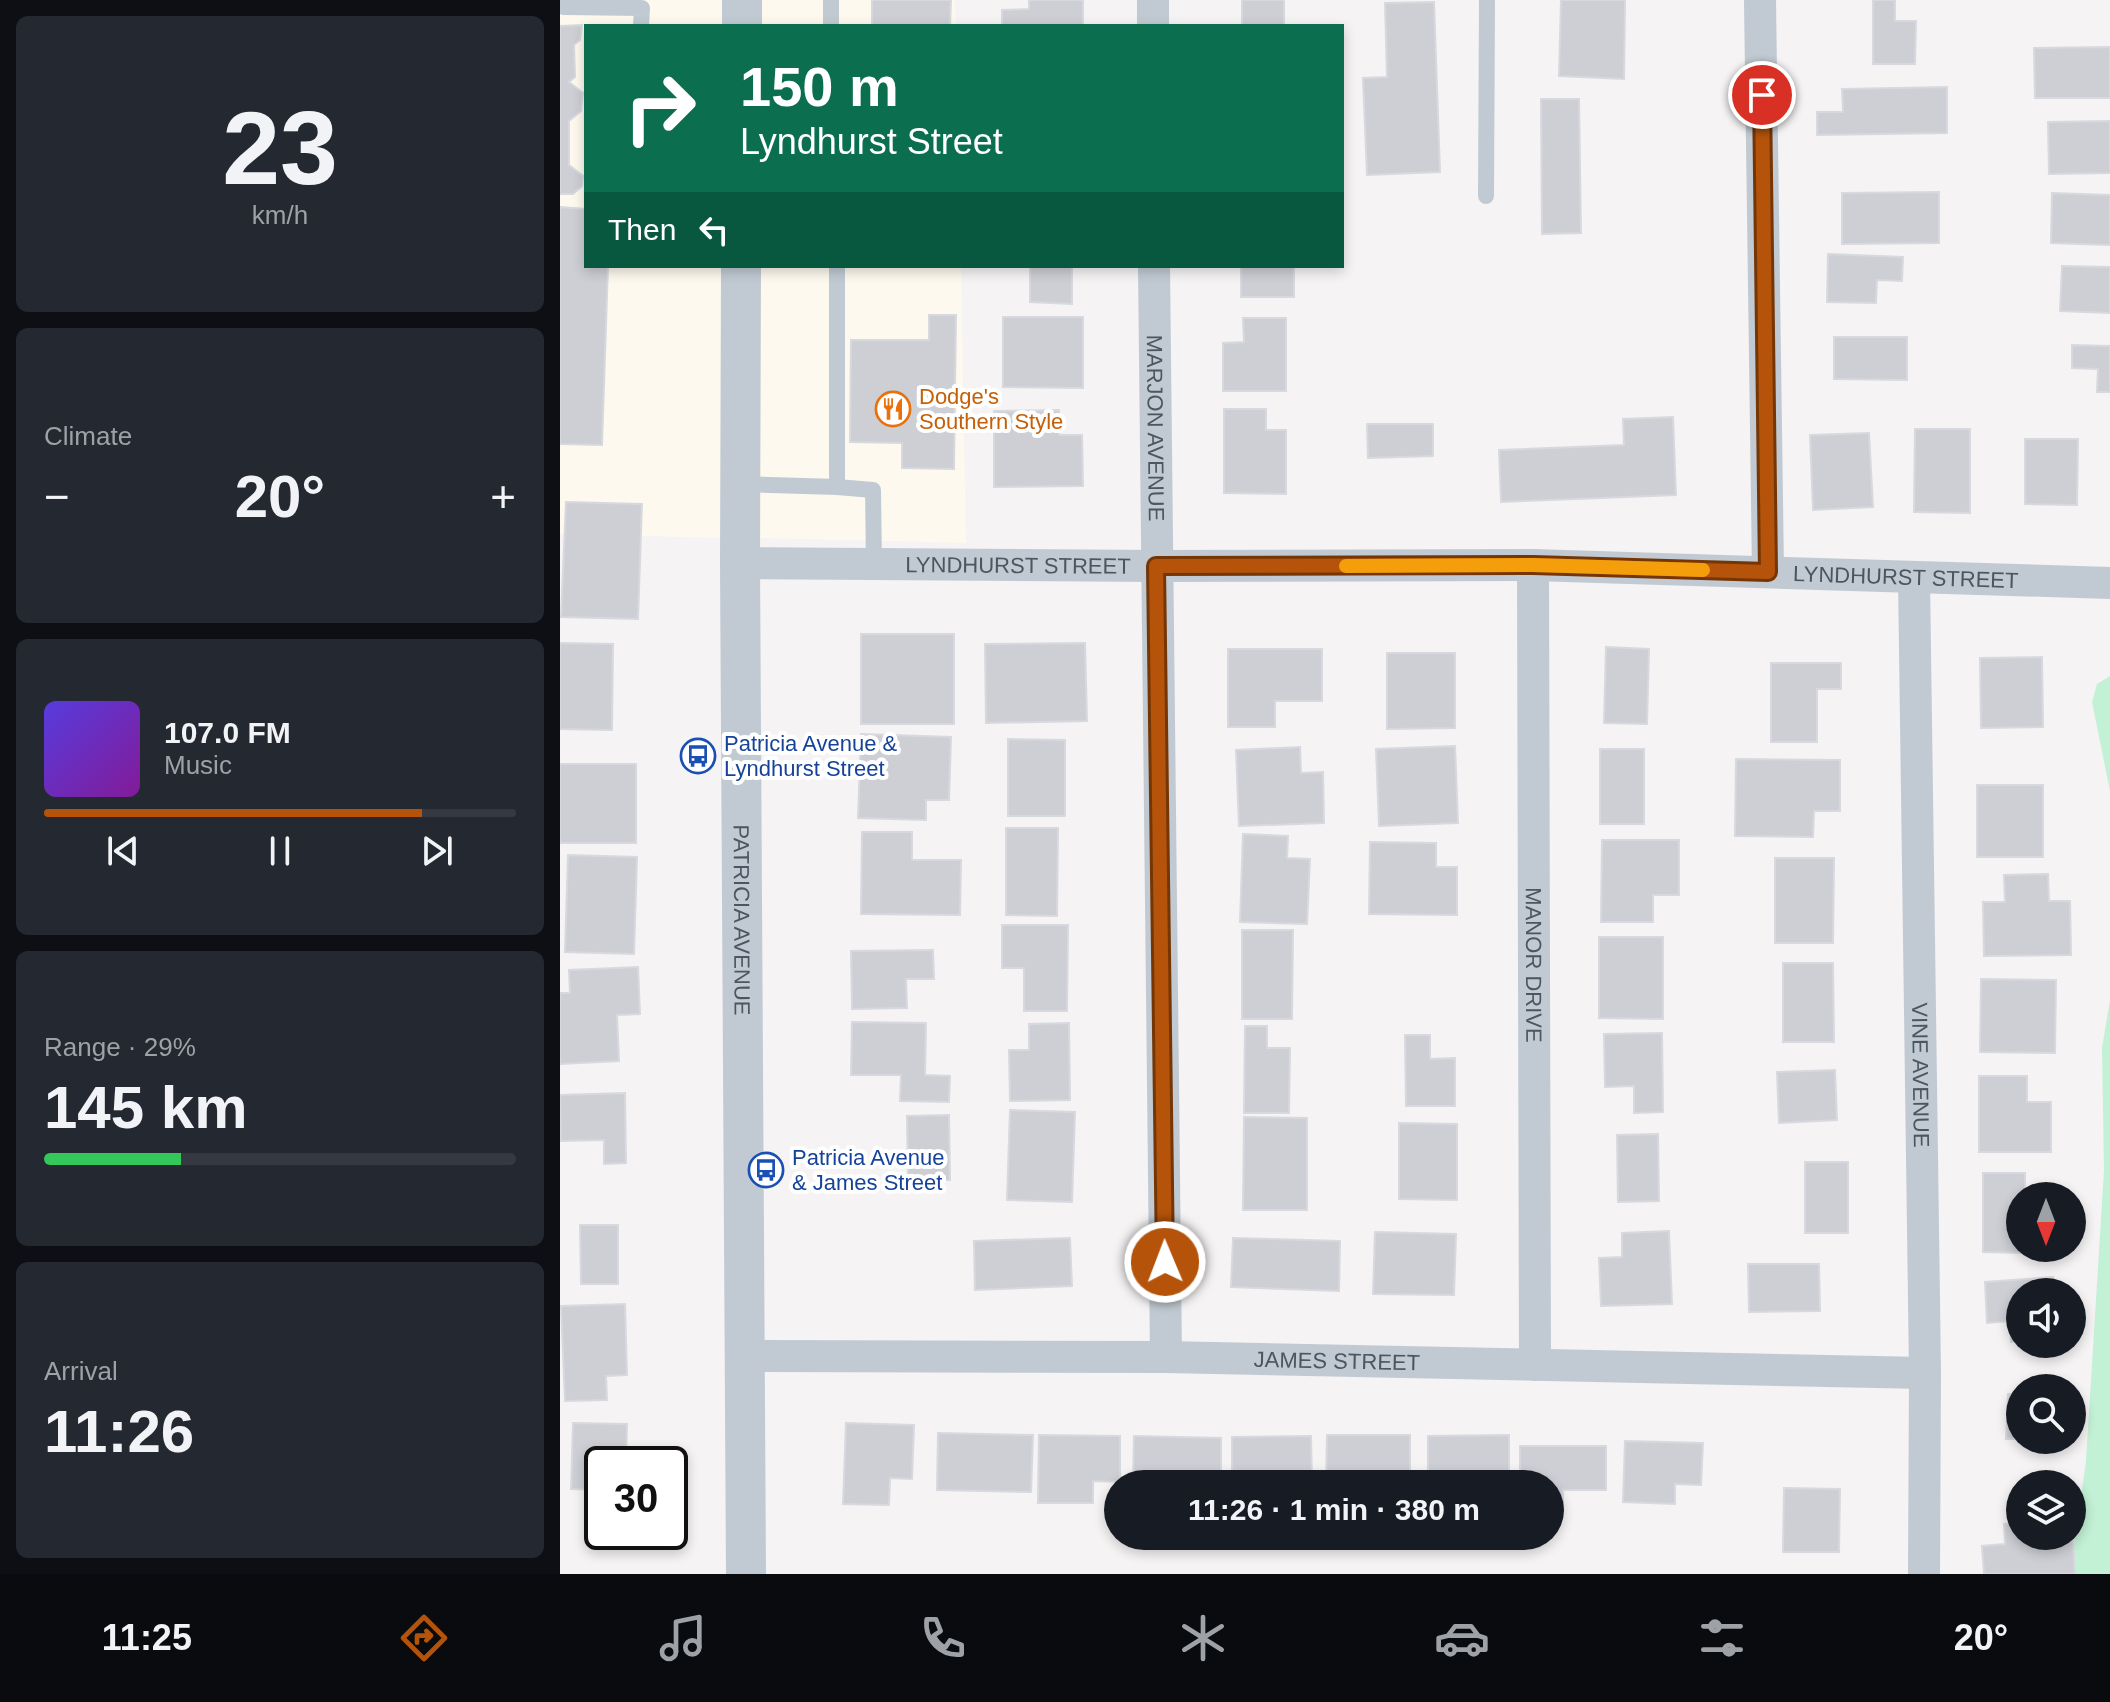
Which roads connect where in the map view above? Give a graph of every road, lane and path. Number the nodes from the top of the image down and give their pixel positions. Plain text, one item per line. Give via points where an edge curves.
1 (742, 0) edge
2 (831, 0) edge
3 (1153, 0) edge
4 (1487, 0) edge
5 (1760, 0) edge
6 (564, 7) dead end
7 (641, 24) edge
8 (742, 24) edge
9 (831, 24) edge
10 (1153, 24) edge
11 (1486, 196) dead end
12 (741, 268) edge
13 (837, 268) edge
14 (1154, 268) edge
15 (741, 484) junction
16 (837, 487) junction
17 (740, 563) junction
18 (874, 564) junction
19 (1533, 565) junction
20 (1156, 566) junction
21 (1768, 572) junction
22 (1914, 577) junction
23 (2110, 583) edge
24 (747, 1356) junction
25 (1166, 1357) junction
26 (1535, 1365) junction
27 (1925, 1373) junction
28 (746, 1574) edge
29 (1924, 1574) edge

1 - 8 street
2 - 9 lane
3 - 10 street
4 - 11 lane
5 - 21 street
6 - 7 lane via 642,8
12 - 15 street, PATRICIA AVENUE
13 - 16 lane
14 - 20 street, MARJON AVENUE
15 - 16 lane
15 - 17 street, PATRICIA AVENUE
16 - 18 lane via 873,490
17 - 18 street, LYNDHURST STREET
17 - 24 street, PATRICIA AVENUE
18 - 20 street, LYNDHURST STREET
19 - 20 street, LYNDHURST STREET
19 - 21 street, LYNDHURST STREET
19 - 26 street, MANOR DRIVE
20 - 25 street, MARJON AVENUE
21 - 22 street, LYNDHURST STREET
22 - 23 street, LYNDHURST STREET
22 - 27 street, VINE AVENUE
24 - 25 street, JAMES STREET
24 - 28 street, PATRICIA AVENUE
25 - 26 street, JAMES STREET
26 - 27 street, JAMES STREET
27 - 29 street, VINE AVENUE

